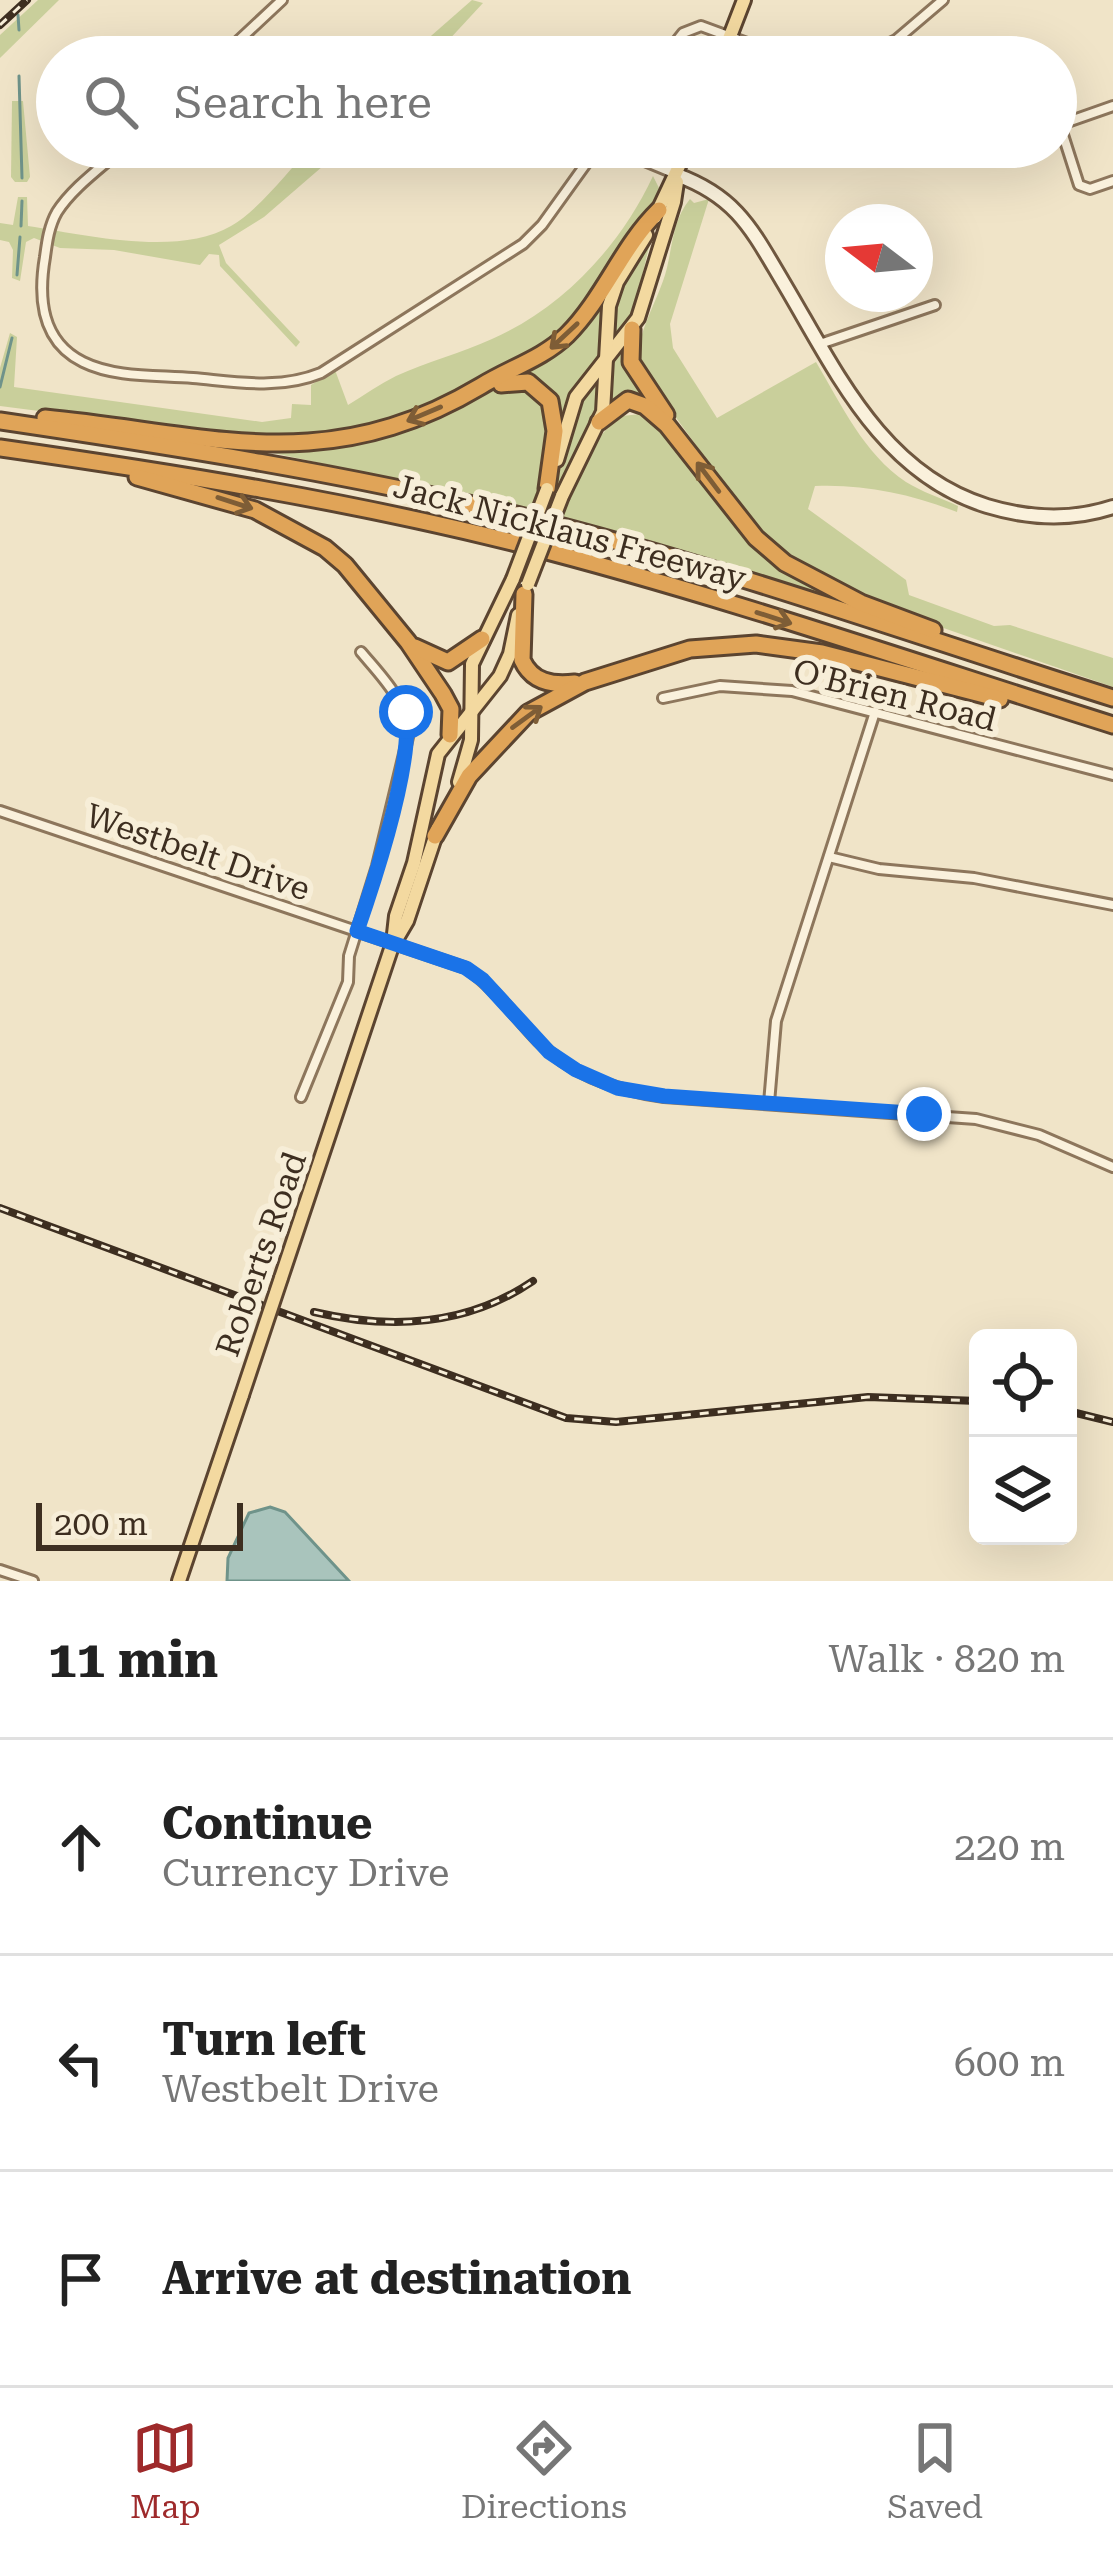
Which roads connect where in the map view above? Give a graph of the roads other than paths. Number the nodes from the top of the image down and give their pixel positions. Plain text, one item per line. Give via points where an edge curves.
1 (282, 0) edge
2 (744, 0) edge
3 (943, 0) edge
4 (243, 36) edge
5 (681, 36) edge
6 (730, 36) joint
7 (901, 36) edge
8 (1113, 106) edge
9 (1077, 118) edge
10 (102, 168) edge
11 (583, 168) edge
12 (660, 168) edge
13 (680, 168) edge
14 (1074, 168) edge
15 (677, 175) junction
16 (1113, 182) edge
17 (659, 209) junction
18 (935, 305) dead end
19 (632, 329) junction
20 (820, 344) junction
21 (606, 358) junction
22 (472, 392) junction
23 (0, 417) edge
24 (599, 422) junction
25 (683, 444) junction
26 (0, 448) edge
27 (40, 454) junction
28 (554, 493) junction
29 (1113, 507) edge
30 (526, 589) junction
31 (482, 639) junction
32 (408, 642) junction
33 (361, 652) dead end
34 (585, 682) junction
35 (1082, 688) junction
36 (663, 698) dead end
37 (1113, 698) edge
38 (470, 712) junction
39 (875, 712) junction
40 (1113, 727) edge
41 (450, 735) junction
42 (1113, 775) edge
43 (0, 811) edge
44 (435, 836) junction
45 (830, 857) junction
46 (1113, 905) edge
47 (357, 931) junction
48 (393, 943) junction
49 (302, 1096) dead end
50 (769, 1103) junction
51 (1113, 1167) edge
52 (2, 1574) edge
53 (33, 1581) edge
54 (179, 1581) edge

1 - 4 street
2 - 6 main road
3 - 7 street
5 - 6 street via 694,26
8 - 9 street
10 - 11 street via 50,228 41,304 64,348 87,364 127,373 270,385 296,383 341,361 533,237
12 - 15 street
13 - 15 main road, Roberts Road
14 - 16 street via 1081,187
15 - 17 main road, Roberts Road
15 - 19 main road, Roberts Road
15 - 20 main road via 716,192 747,222
17 - 21 main road, Roberts Road via 612,296
17 -> 22 highway via 571,331
18 - 20 street
19 - 21 main road, Roberts Road
19 - 25 highway via 631,362
20 - 29 main road via 882,439 934,483 1034,516
21 - 24 main road, Roberts Road
21 - 28 main road, Roberts Road via 575,397
22 -> 23 highway via 392,427 314,444
22 - 28 highway via 519,381 547,396
23 - 35 highway, Jack Nicklaus Freeway via 523,517
24 - 25 highway via 633,400
24 - 28 main road, Roberts Road
35 -> 25 highway via 861,602 785,563
26 - 27 highway, Jack Nicklaus Freeway
27 -> 32 highway via 280,520 344,565
27 -> 40 highway, Jack Nicklaus Freeway via 247,486 516,543
28 - 30 main road, Roberts Road, bridge
28 - 31 main road, Roberts Road, bridge
30 - 34 highway via 525,668 551,683
30 - 38 main road, Roberts Road via 506,665
31 - 32 highway via 448,662
31 - 38 main road, Roberts Road
32 - 41 highway via 451,709
33 - 47 street via 395,693 409,733
34 - 40 highway via 690,649 756,644 842,657
44 -> 34 highway via 469,776 514,724
35 - 37 highway, Jack Nicklaus Freeway
36 - 39 street, O'Brien Road via 720,686 792,691
38 - 41 main road, Roberts Road
38 - 44 main road, Roberts Road via 468,757
39 - 42 street, O'Brien Road
39 - 45 street
41 - 48 main road, Roberts Road via 432,771
43 - 47 street, Westbelt Drive
44 - 48 main road, Roberts Road
45 - 46 street
45 - 50 street via 776,1021
47 - 48 street, Westbelt Drive
47 - 49 street via 344,994
48 - 50 street, Westbelt Drive via 466,968 549,1052 603,1083 640,1094
48 - 54 main road, Roberts Road, bridge
50 - 51 street, Westbelt Drive via 976,1119
52 - 53 street

